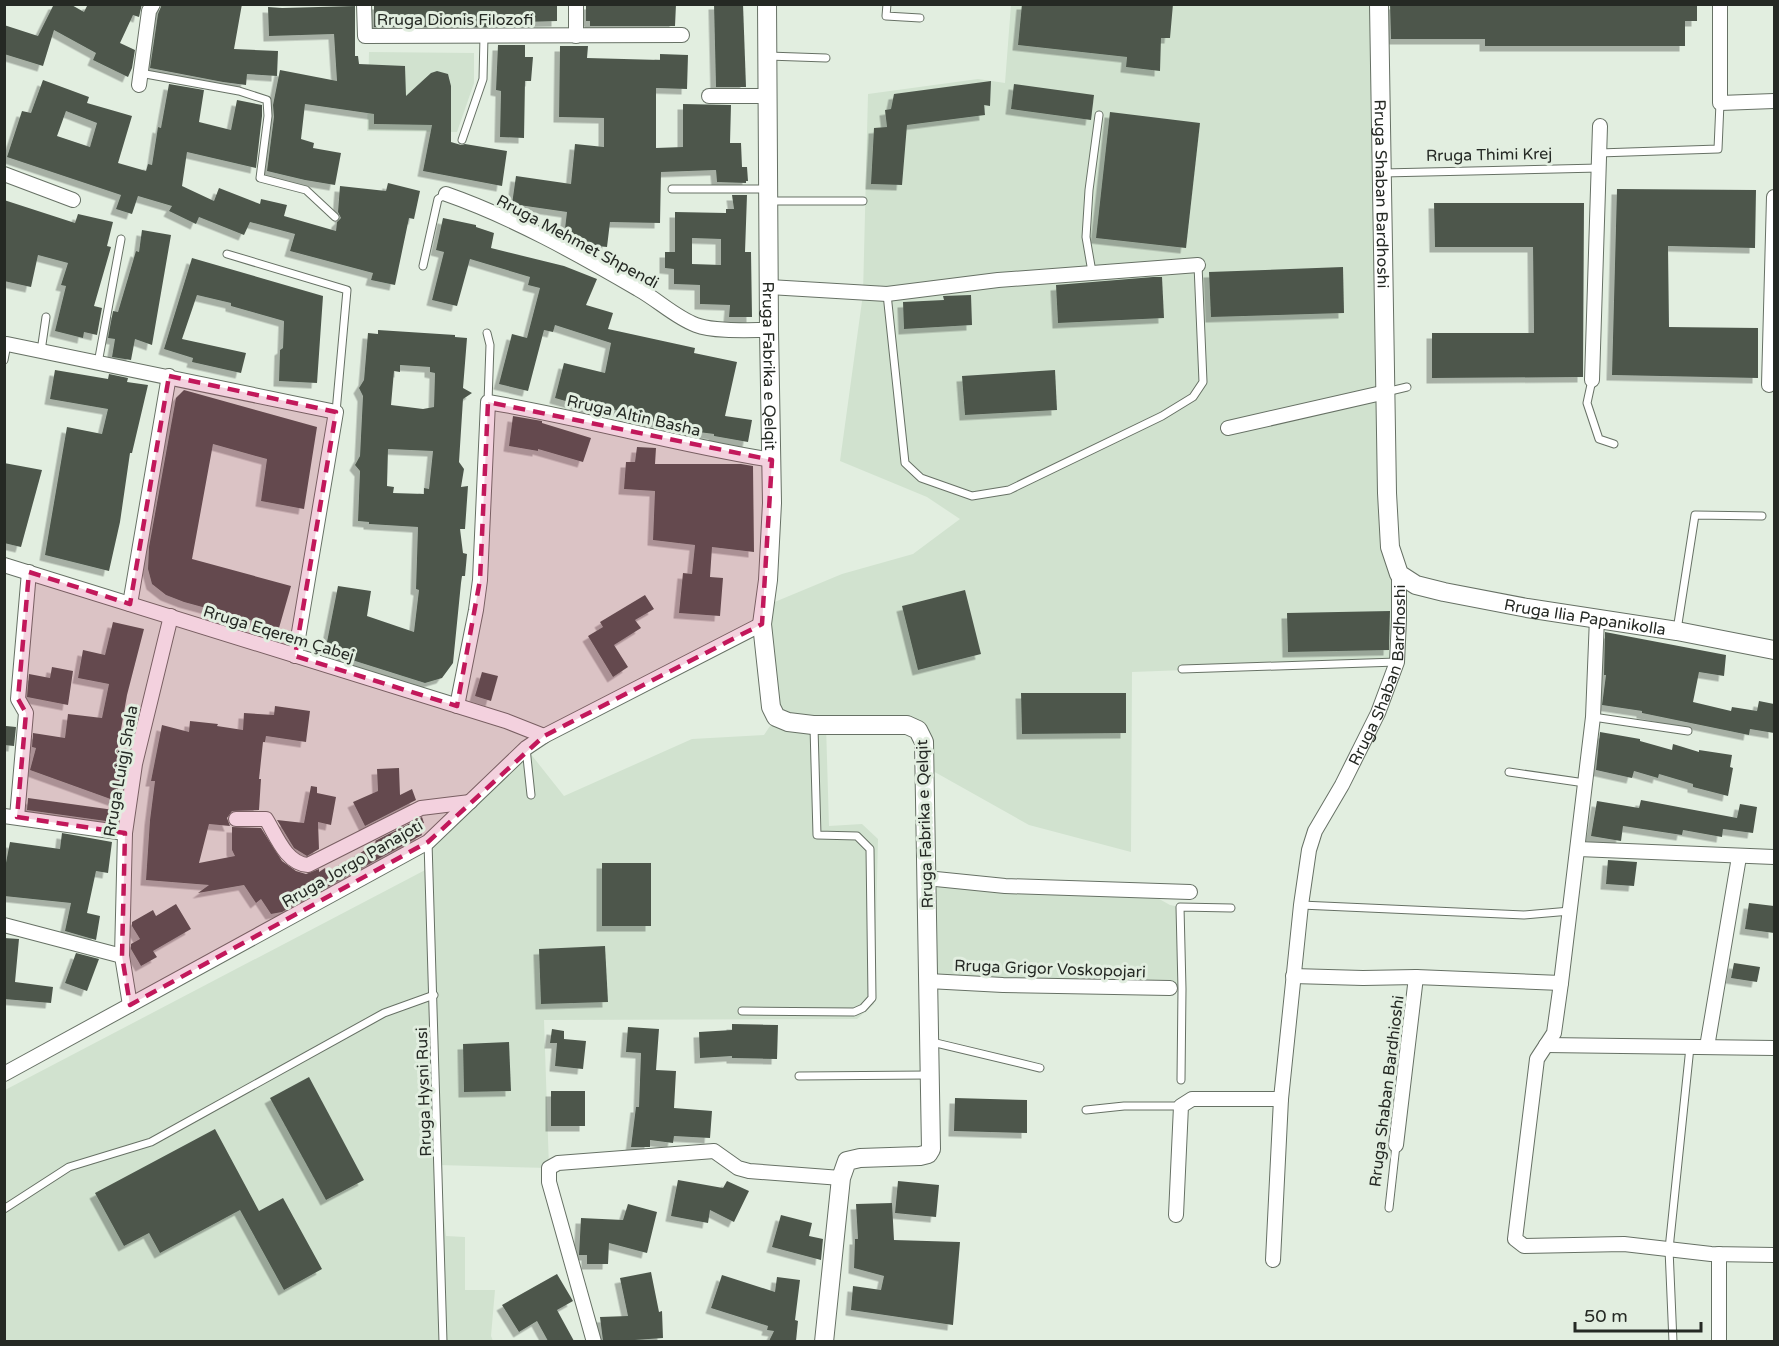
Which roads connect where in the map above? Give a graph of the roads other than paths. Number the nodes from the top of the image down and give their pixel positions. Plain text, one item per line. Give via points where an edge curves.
1 (153, 4) edge
2 (364, 4) edge
3 (576, 4) edge
4 (767, 4) edge
5 (887, 4) edge
6 (1379, 4) edge
7 (1720, 4) edge
8 (920, 18) dead end
9 (682, 35) dead end
10 (484, 36) junction
11 (576, 36) junction
12 (767, 56) junction
13 (826, 58) dead end
14 (140, 79) joint
15 (708, 96) dead end
16 (768, 96) junction
17 (1774, 101) edge
18 (1720, 103) junction
19 (1099, 115) dead end
20 (1600, 126) dead end
21 (462, 140) dead end
22 (1599, 153) junction
23 (1599, 168) junction
24 (1381, 173) junction
25 (4, 174) edge
26 (672, 189) dead end
27 (446, 194) joint
28 (768, 195) junction
29 (1774, 197) edge
30 (72, 200) dead end
31 (863, 201) dead end
32 (334, 217) dead end
33 (121, 239) dead end
34 (227, 254) dead end
35 (1198, 265) joint
36 (423, 266) dead end
37 (1092, 272) junction
38 (769, 287) junction
39 (887, 294) junction
40 (46, 317) dead end
41 (769, 330) junction
42 (487, 333) dead end
43 (6, 343) edge
44 (41, 351) junction
45 (4, 360) edge
46 (98, 363) junction
47 (169, 376) junction
48 (1592, 380) joint
49 (1769, 385) dead end
50 (1407, 387) dead end
51 (1386, 392) junction
52 (488, 402) junction
53 (336, 412) junction
54 (1228, 428) dead end
55 (1614, 444) dead end
56 (772, 460) junction
57 (1762, 516) dead end
58 (4, 565) edge
59 (29, 573) junction
60 (1398, 574) junction
61 (130, 604) junction
62 (171, 616) junction
63 (1597, 618) junction
64 (762, 624) junction
65 (1677, 631) junction
66 (1774, 650) edge
67 (295, 656) junction
68 (1397, 662) junction
69 (1182, 669) dead end
70 (457, 706) junction
71 (1593, 717) junction
72 (813, 725) junction
73 (1688, 731) dead end
74 (544, 736) junction
75 (526, 748) junction
76 (1509, 772) dead end
77 (1585, 783) junction
78 (531, 795) dead end
79 (470, 802) junction
80 (11, 817) edge
81 (236, 819) dead end
82 (124, 833) junction
83 (428, 842) junction
84 (1578, 849) junction
85 (1739, 857) junction
86 (1774, 857) edge
87 (926, 878) junction
88 (1190, 892) dead end
89 (1170, 904) dead end
90 (1300, 905) junction
91 (1180, 907) junction
92 (1232, 908) dead end
93 (1570, 911) junction
94 (4, 925) edge
95 (122, 956) junction
96 (1293, 976) junction
97 (1416, 977) junction
98 (928, 981) junction
99 (1561, 983) junction
100 (1176, 988) junction
101 (434, 995) junction
102 (130, 1005) junction
103 (742, 1011) dead end
104 (930, 1042) junction
105 (1546, 1045) junction
106 (1690, 1047) junction
107 (1707, 1047) junction
108 (1774, 1048) edge
109 (1040, 1068) dead end
110 (4, 1074) edge
111 (930, 1075) junction
112 (799, 1076) dead end
113 (1181, 1080) dead end
114 (1281, 1100) junction
115 (1181, 1106) junction
116 (1086, 1110) dead end
117 (1396, 1145) joint
118 (841, 1178) junction
119 (1389, 1208) dead end
120 (4, 1209) edge
121 (1176, 1215) dead end
122 (1668, 1249) junction
123 (1719, 1254) junction
124 (1774, 1255) edge
125 (1273, 1260) dead end
126 (443, 1341) edge
127 (594, 1341) edge
128 (824, 1341) edge
129 (1673, 1341) edge
130 (1719, 1341) edge

1 - 14 street
2 - 10 street, Rruga Dionis Filozofi via 364,36
3 - 11 street
4 - 12 street, Rruga Fabrika e Qelqit
5 - 8 lane via 886,16
6 - 24 street, Rruga Shaban Bardhoshi
7 - 18 street
9 - 11 street, Rruga Dionis Filozofi
10 - 11 street, Rruga Dionis Filozofi
10 - 21 lane via 483,79
12 - 13 lane
12 - 16 street, Rruga Fabrika e Qelqit
14 - 32 lane via 239,91 267,100 260,178 306,190
15 - 16 street
16 - 28 street, Rruga Fabrika e Qelqit
17 - 18 street
18 - 22 lane via 1718,149
19 - 37 lane via 1086,237
20 - 22 street
22 - 23 street
23 - 24 lane, Rruga Thimi Krej
23 - 48 street
24 - 51 street, Rruga Shaban Bardhoshi
25 - 30 street
26 - 28 lane
27 - 36 lane, Rruga Mehmet Shpendi via 438,199
27 - 41 street, Rruga Mehmet Shpendi via 533,232 698,326
28 - 31 lane
28 - 38 street, Rruga Fabrika e Qelqit
29 - 49 street
33 - 46 lane
34 - 53 lane via 347,290
35 - 37 street
35 - 39 lane via 1203,382 1193,397 1009,490 972,496 921,478 904,463
37 - 39 street
38 - 39 street
38 - 41 street, Rruga Fabrika e Qelqit
40 - 44 lane
41 - 56 street, Rruga Fabrika e Qelqit
42 - 52 lane
43 - 44 street
43 - 45 lane
44 - 46 street
46 - 47 street
47 - 53 street
47 - 61 street
48 - 55 lane via 1587,403 1599,439
50 - 51 lane
51 - 54 street
51 - 60 street, Rruga Shaban Bardhoshi via 1390,547
52 - 56 street, Rruga Altin Basha
52 - 70 street via 480,580
53 - 67 street
56 - 64 street, Rruga Fabrika e Qelqit via 770,552
57 - 65 lane via 1695,515
58 - 59 street, Rruga Eqerem Çabej
59 - 61 street, Rruga Eqerem Çabej
59 - 80 street via 18,699 26,714
60 - 63 street, Rruga Ilia Papanikolla via 1416,585 1444,592
60 - 68 street, Rruga Shaban Bardhoshi
61 - 62 street, Rruga Eqerem Çabej
62 - 67 street, Rruga Eqerem Çabej
62 - 82 street, Rruga Luigj Shala via 149,699
63 - 65 street, Rruga Ilia Papanikolla
63 - 71 street
64 - 72 street, Rruga Fabrika e Qelqit via 771,707 776,717
64 - 74 street, Rruga Jorgo Panajoti
65 - 66 street, Rruga Ilia Papanikolla
67 - 70 street, Rruga Eqerem Çabej
68 - 69 lane
68 - 90 street, Rruga Shaban Bardhoshi via 1378,712 1315,831
70 - 74 street, Rruga Eqerem Çabej
71 - 73 lane
71 - 77 street
72 - 87 street, Rruga Fabrika e Qelqit via 907,725 922,735
72 - 103 lane via 817,835 857,836 870,849 872,998 854,1012
74 - 75 street, Rruga Jorgo Panajoti
75 - 78 lane
75 - 79 street, Rruga Jorgo Panajoti
76 - 77 lane
77 - 84 street
79 - 81 street via 421,808 308,865 291,859 266,819
79 - 83 street, Rruga Jorgo Panajoti
80 - 82 street
82 - 95 street, Rruga Luigj Shala
83 - 101 lane, Rruga Hysni Rusi
83 - 102 street, Rruga Jorgo Panajoti
84 - 85 street
84 - 93 street
85 - 86 street
85 - 107 street
87 - 88 street via 1005,886
87 - 98 street, Rruga Fabrika e Qelqit
89 - 91 lane
90 - 93 lane via 1524,915
90 - 96 street, Rruga Shaban Bardhoshi
91 - 92 lane
91 - 100 lane
93 - 99 street
94 - 95 street
95 - 102 street, Rruga Luigj Shala
96 - 97 street, Rruga Shaban Bardhioshi
96 - 114 street, Rruga Shaban Bardhoshi
97 - 99 street, Rruga Shaban Bardhioshi
97 - 117 street, Rruga Shaban Bardhioshi
98 - 100 street, Rruga Grigor Voskopojari
98 - 104 street, Rruga Fabrika e Qelqit
99 - 105 street via 1554,1033
100 - 113 lane
101 - 120 lane via 384,1013 151,1142 69,1167
101 - 126 lane, Rruga Hysni Rusi
102 - 110 street, Rruga Jorgo Panajoti
104 - 109 lane
104 - 111 street, Rruga Fabrika e Qelqit
105 - 106 street
105 - 122 street via 1537,1059 1515,1239 1524,1246 1624,1244
106 - 107 street
106 - 122 lane
107 - 108 street
111 - 112 lane
111 - 118 street, Rruga Fabrika e Qelqit via 932,1143 928,1154 853,1159 847,1161
114 - 115 street via 1192,1099
114 - 125 street, Rruga Shaban Bardhoshi
115 - 116 lane
115 - 121 street
117 - 119 lane, Rruga Shaban Bardhioshi
118 - 127 street via 749,1171 714,1151 558,1163 549,1168 549,1182
118 - 128 street
122 - 123 street
122 - 129 lane
123 - 124 street
123 - 130 street

